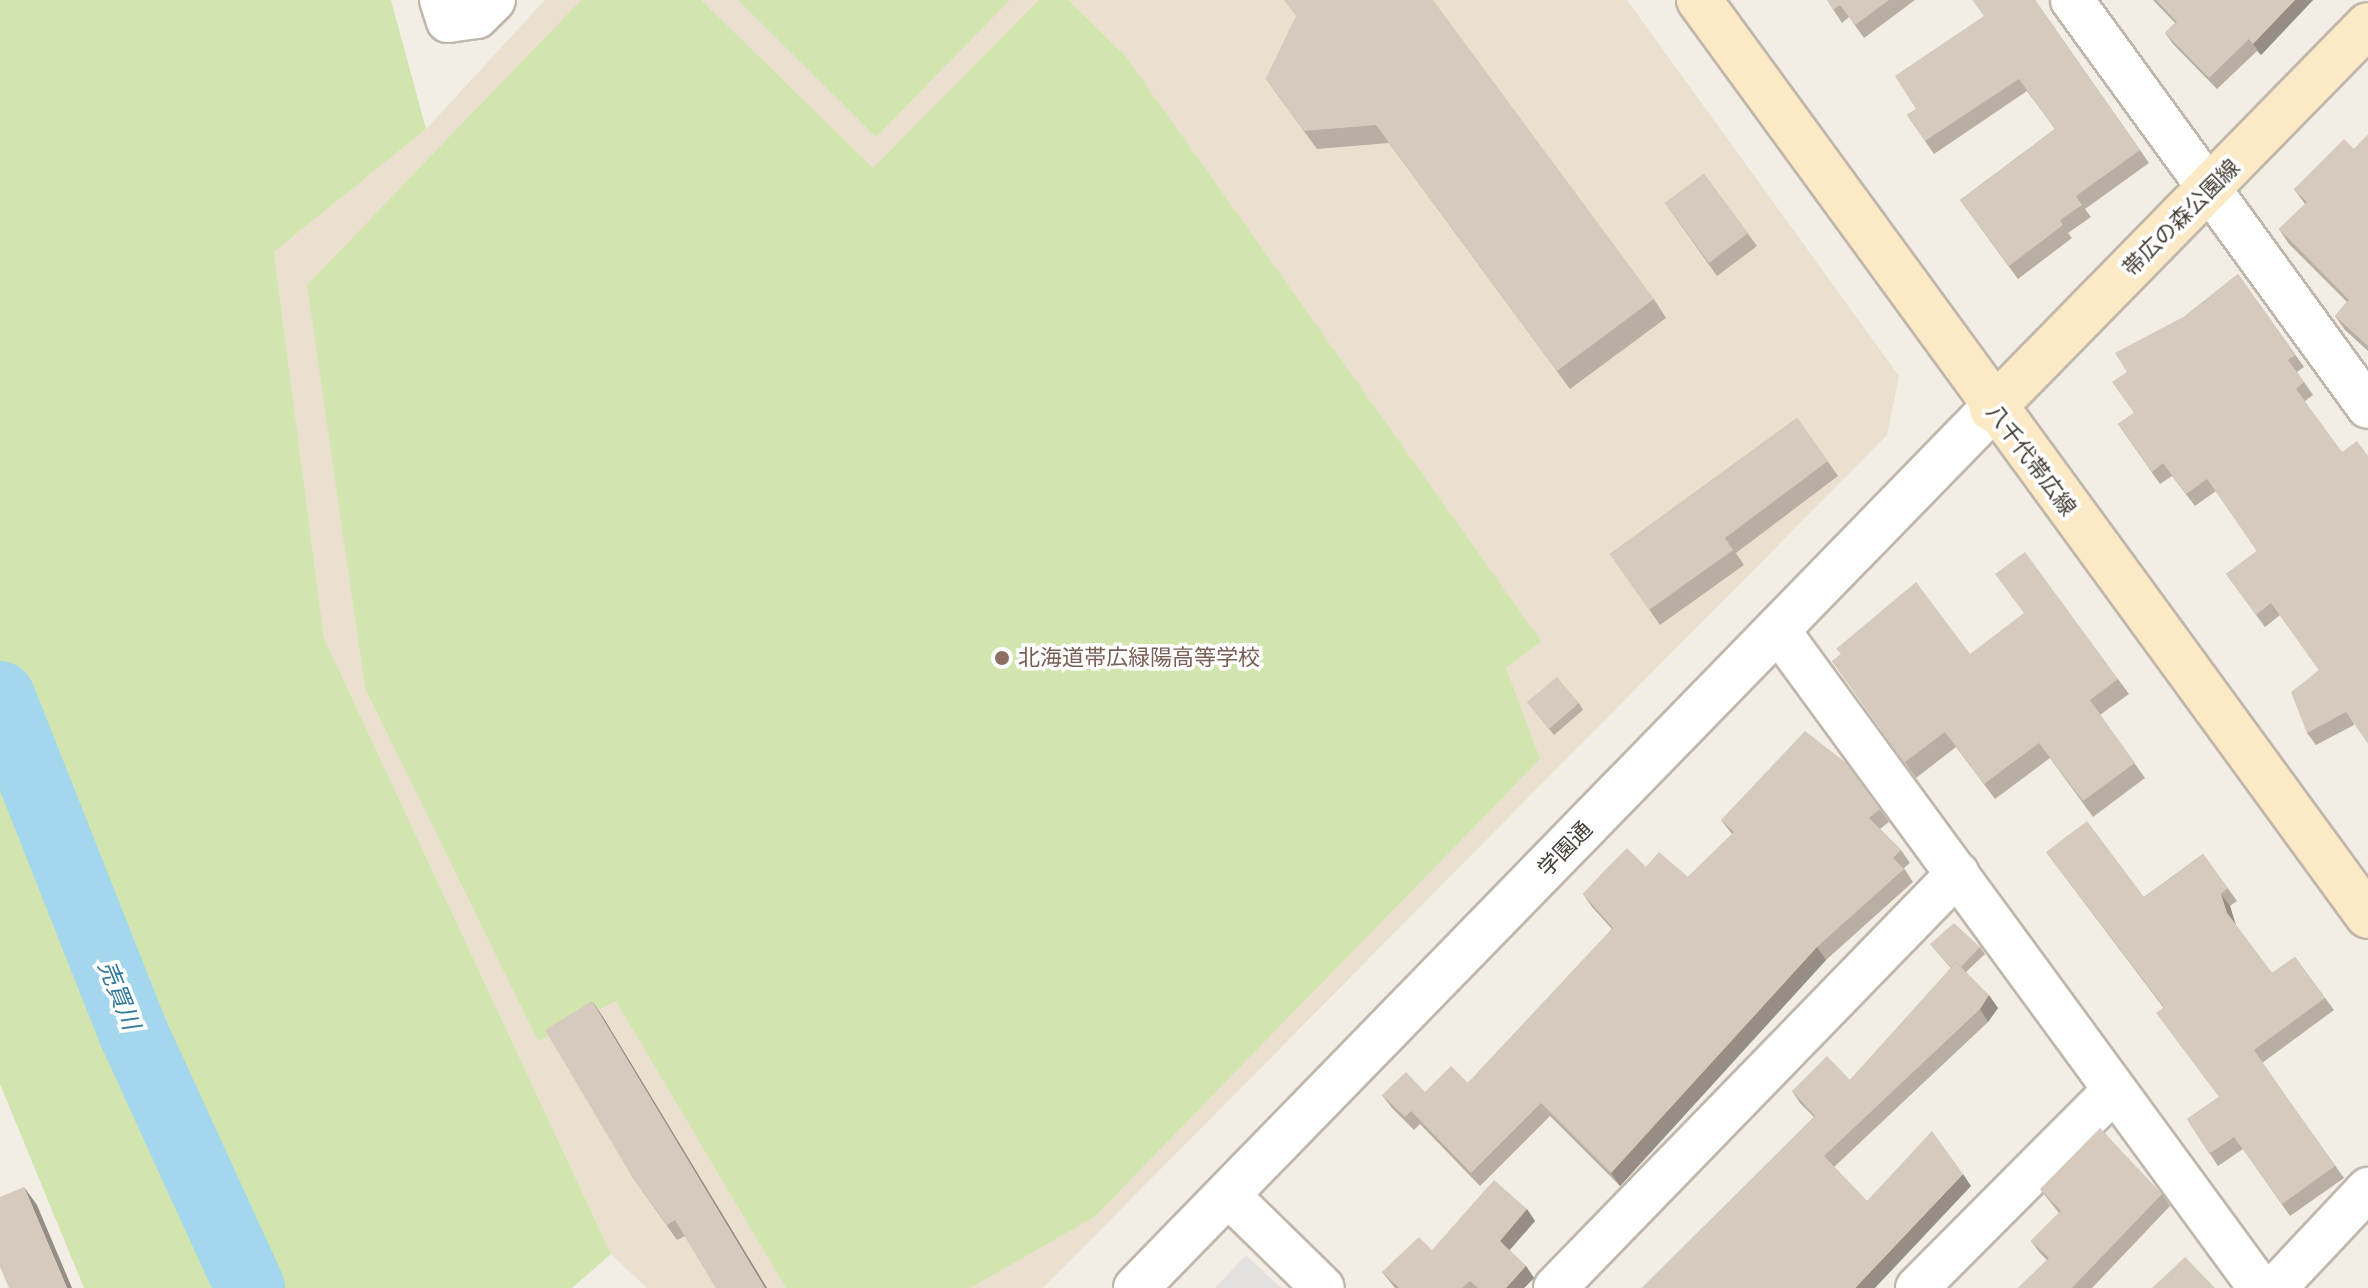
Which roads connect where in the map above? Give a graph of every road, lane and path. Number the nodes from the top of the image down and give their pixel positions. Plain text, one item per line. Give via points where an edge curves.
1 (441, 0) edge
2 (494, 0) edge
3 (1699, 0) edge
4 (2072, 0) edge
5 (2368, 25) edge
6 (2211, 187) junction
7 (2368, 407) edge
8 (1992, 409) junction
9 (1778, 630) junction
10 (1958, 873) junction
11 (2368, 916) edge
12 (2114, 1090) junction
13 (2368, 1189) edge
14 (1227, 1194) junction
15 (1136, 1288) edge
16 (1323, 1288) edge
17 (1555, 1288) edge
18 (1917, 1288) edge
19 (2260, 1288) edge
20 (2275, 1288) edge

1 - 2 street via 448,21 477,17
3 - 8 main road, 八千代帯広線
4 - 6 street
5 - 6 main road, 帯広の森公園線
6 - 7 street
6 - 8 main road, 帯広の森公園線
8 - 9 street, 学園通
8 - 11 main road, 八千代帯広線
9 - 10 street
9 - 14 street, 学園通
10 - 12 street
10 - 17 street
12 - 18 street
12 - 19 street
13 - 20 street
14 - 15 street, 学園通
14 - 16 street

